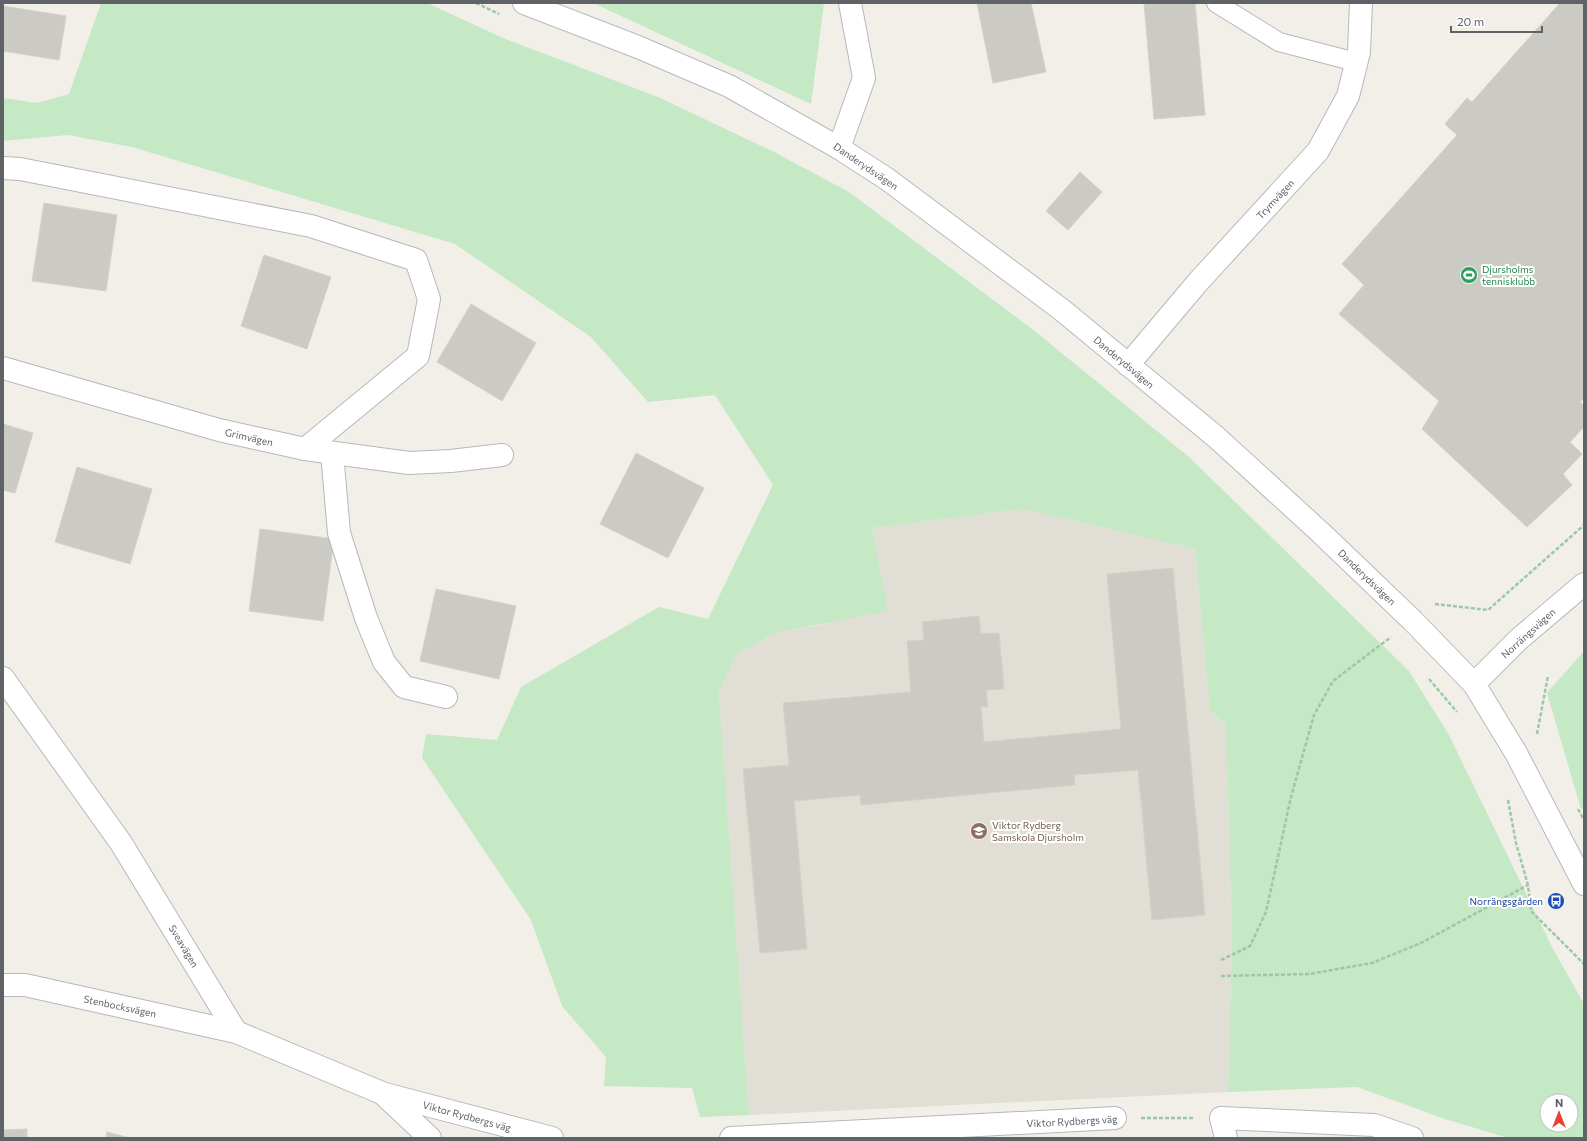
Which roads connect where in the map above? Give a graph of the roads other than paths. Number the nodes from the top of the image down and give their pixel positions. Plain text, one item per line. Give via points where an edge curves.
1 (524, 3) edge
2 (850, 3) edge
3 (1216, 3) edge
4 (1361, 3) edge
5 (1356, 62) junction
6 (839, 148) junction
7 (3, 168) edge
8 (1128, 365) junction
9 (3, 368) edge
10 (304, 449) junction
11 (332, 453) junction
12 (502, 455) dead end
13 (1584, 584) edge
14 (3, 678) edge
15 (1474, 684) junction
16 (446, 697) dead end
17 (1584, 884) edge
18 (3, 985) edge
19 (236, 1032) junction
20 (382, 1093) junction
21 (1114, 1118) road end
22 (1223, 1128) edge
23 (430, 1138) edge
24 (552, 1138) edge
25 (731, 1138) edge
26 (1412, 1138) edge

1 - 6 street, Danderydsvägen via 729,86
2 - 6 street via 864,78
3 - 5 lane via 1279,42
4 - 5 street, Trymvägen
5 - 8 street, Trymvägen via 1348,96 1318,151 1198,282
6 - 8 street, Danderydsvägen via 887,179 1062,310
7 - 10 street via 20,169 312,226 416,260 430,299 418,356
8 - 15 street, Danderydsvägen via 1216,437 1320,532
9 - 10 street, Grimvägen via 219,430
10 - 11 street, Grimvägen
11 - 12 street, Grimvägen via 409,463
11 - 16 street via 339,533 366,618 384,662 404,687
13 - 15 street, Norrängsvägen via 1519,639
14 - 19 street, Sveavägen via 121,843
15 - 17 street, Danderydsvägen via 1516,754
18 - 19 street, Stenbocksvägen via 25,985
19 - 20 street
20 - 23 street
20 - 24 street, Viktor Rydbergs väg
21 - 25 street, Viktor Rydbergs väg
22 - 26 street via 1374,1125

